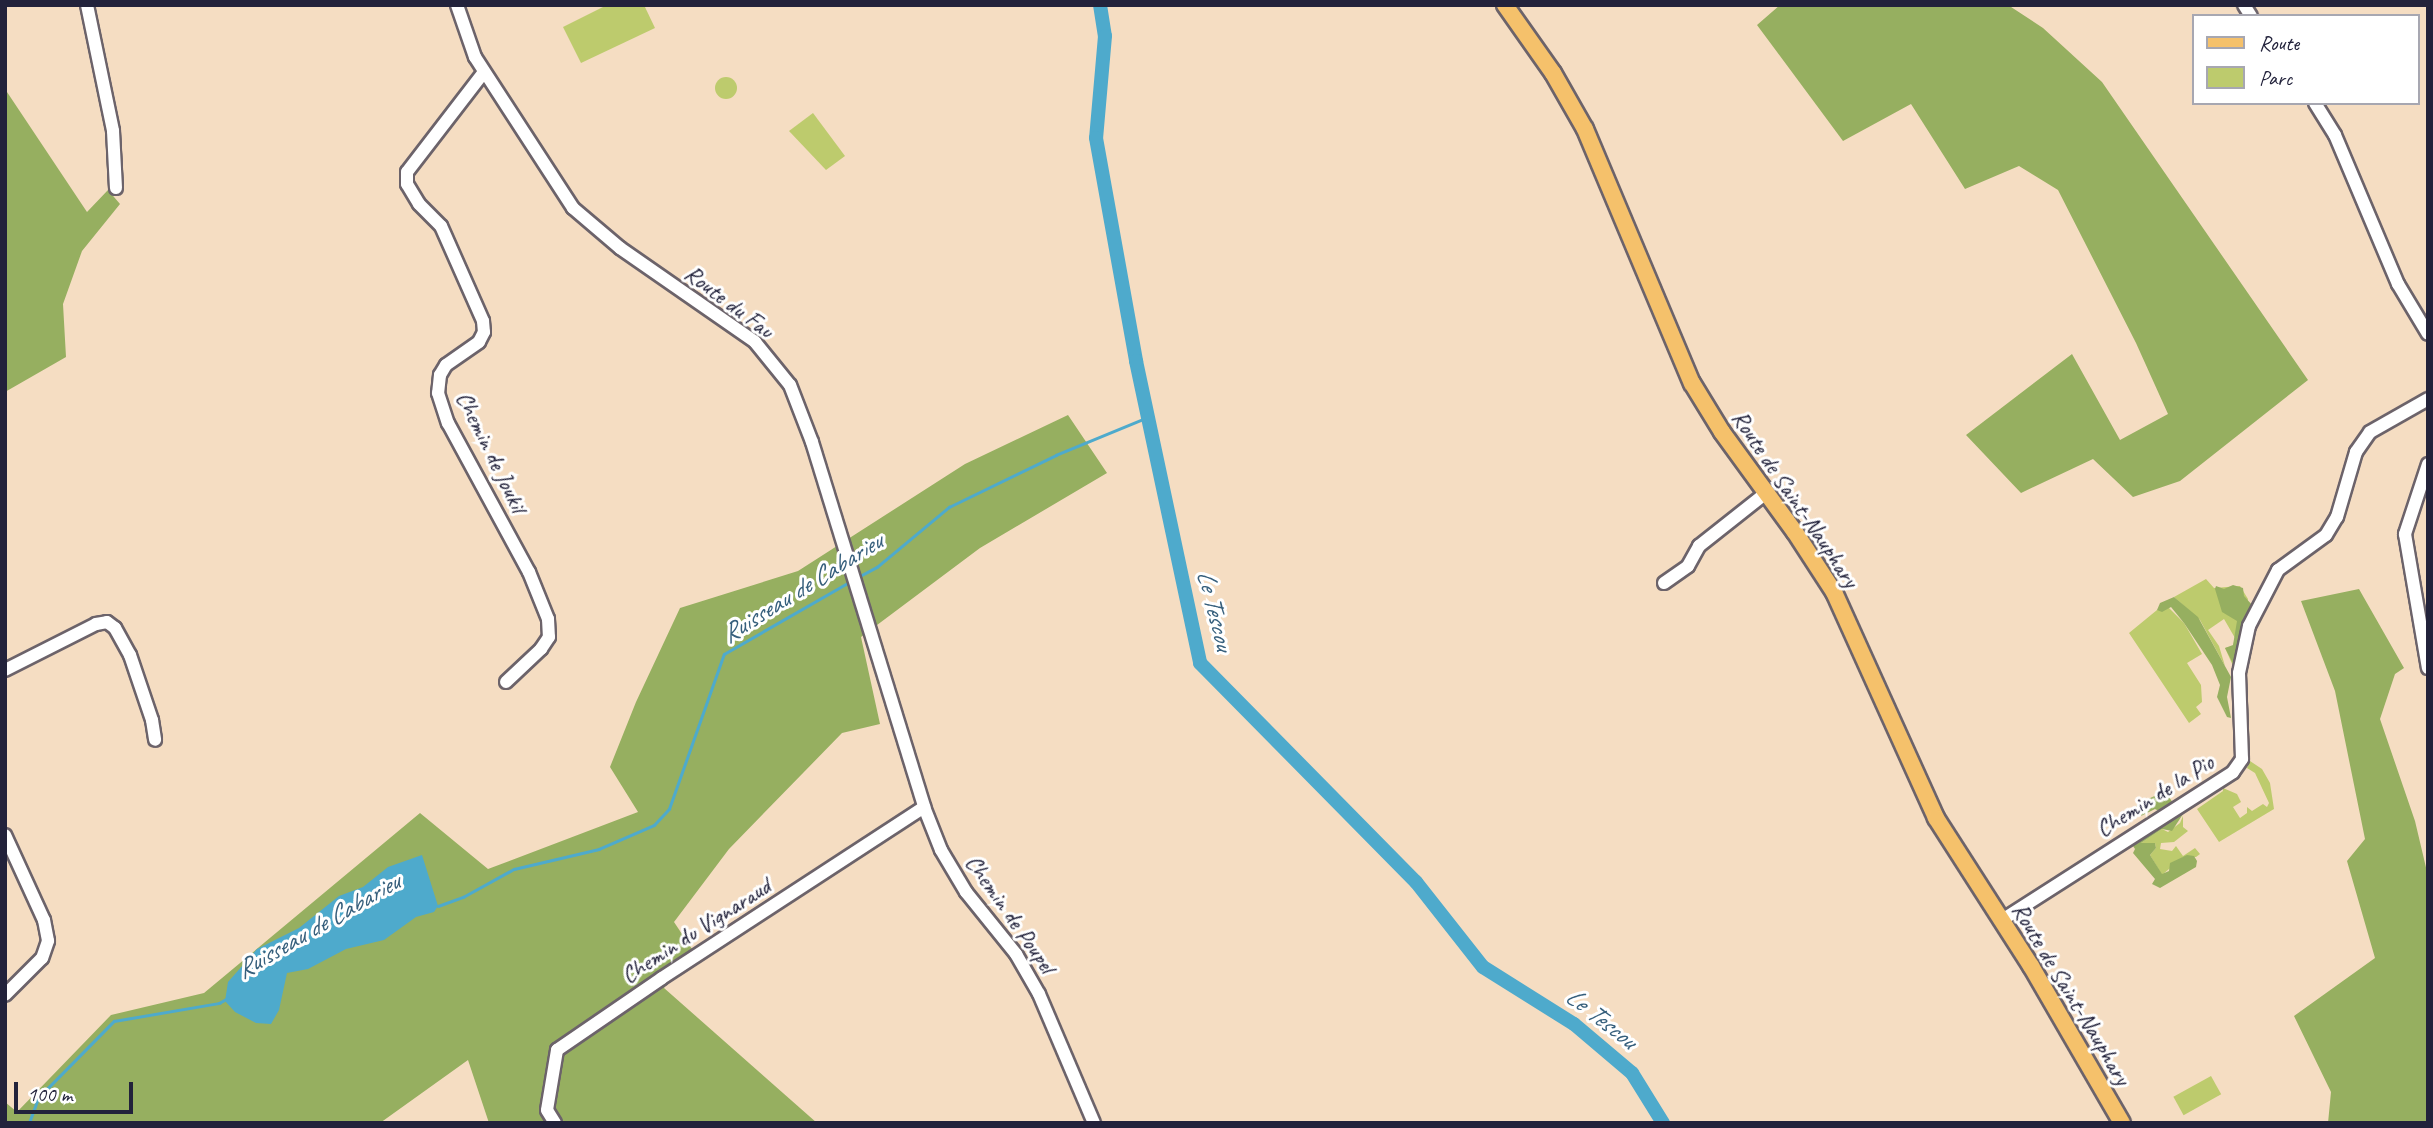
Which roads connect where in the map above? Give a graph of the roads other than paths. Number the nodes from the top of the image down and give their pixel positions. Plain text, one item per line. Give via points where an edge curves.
1 (87, 5) edge
2 (457, 5) edge
3 (1505, 5) edge
4 (484, 72) junction
5 (2316, 105) edge
6 (116, 188) dead end
7 (2428, 334) edge
8 (2428, 399) edge
9 (2428, 464) edge
10 (1766, 493) junction
11 (1664, 583) dead end
12 (2428, 668) edge
13 (5, 670) edge
14 (506, 682) dead end
15 (155, 740) dead end
16 (923, 807) junction
17 (5, 835) edge
18 (2002, 920) junction
19 (5, 995) edge
20 (555, 1123) edge
21 (1094, 1123) edge
22 (2122, 1123) edge

1 - 6 street via 113,131
2 - 4 street, Route du Fau
3 - 10 main road, Route de Saint-Nauphary via 1585,128 1692,383
4 - 14 street, Chemin de Joukil via 407,172 407,184 441,226 483,321 484,332 478,342 446,365 438,393 448,423 529,572 548,619 549,637 541,649
4 - 16 street, Route du Fau via 573,208 620,248 755,342 790,385 855,578
5 - 7 street via 2335,135 2398,284
8 - 18 street, Chemin de la Pio via 2370,432 2356,452 2337,517 2326,535 2278,570 2249,626 2239,673 2242,759 2233,772
9 - 12 street via 2405,534
10 - 11 street via 1699,546 1688,566
10 - 18 main road, Route de Saint-Nauphary via 1838,600 1936,818
13 - 15 street via 107,622 130,655
16 - 20 street, Chemin du Vignaraud via 557,1050 547,1110
16 - 21 street, Chemin de Poupel via 966,892 1016,954 1039,994
17 - 19 street via 44,920 48,941 42,958
18 - 22 main road, Route de Saint-Nauphary

